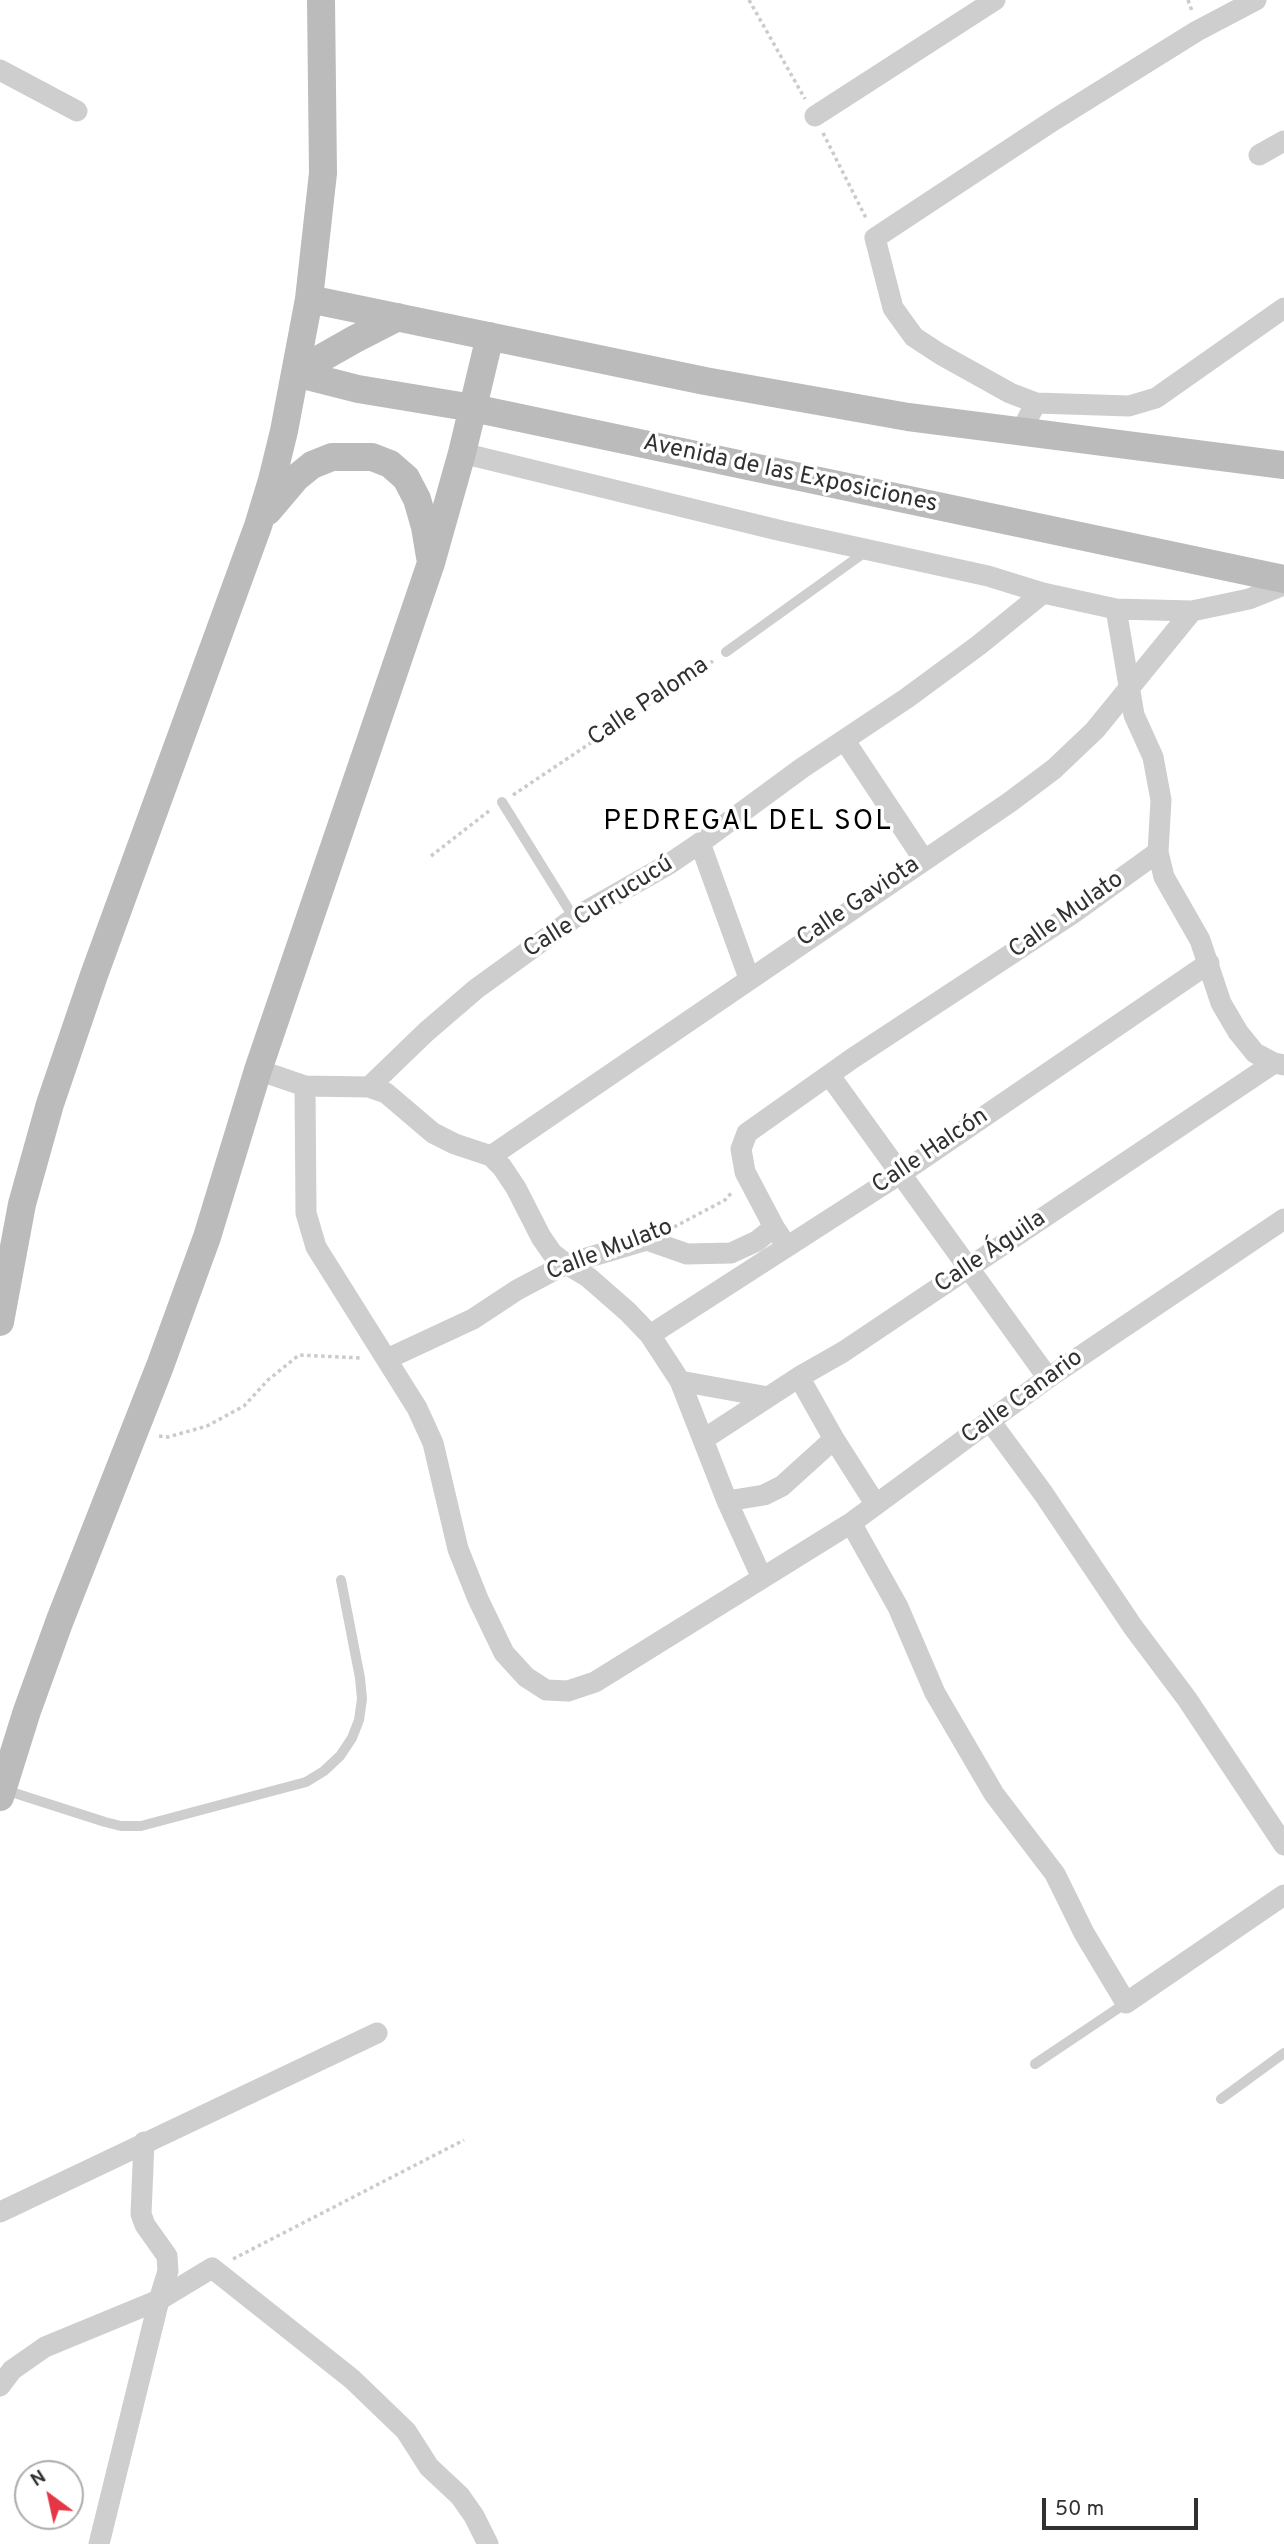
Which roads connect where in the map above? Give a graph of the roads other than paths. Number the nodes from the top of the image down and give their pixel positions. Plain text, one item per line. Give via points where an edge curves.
1 (321, 0) edge
2 (995, 0) edge
3 (1256, 0) edge
4 (0, 70) edge
5 (77, 111) dead end
6 (815, 116) dead end
7 (1284, 141) edge
8 (1259, 155) dead end
9 (309, 299) junction
10 (1284, 308) edge
11 (398, 317) junction
12 (491, 336) junction
13 (295, 373) junction
14 (1036, 402) junction
15 (473, 408) junction
16 (1021, 431) junction
17 (462, 453) junction
18 (1284, 465) edge
19 (258, 526) junction
20 (868, 550) junction
21 (431, 563) junction
22 (1284, 579) edge
23 (1284, 586) edge
24 (1043, 593) junction
25 (1116, 609) junction
26 (1192, 611) junction
27 (726, 652) road end
28 (1130, 686) junction
29 (845, 741) junction
30 (502, 802) road end
31 (700, 843) junction
32 (1157, 852) junction
33 (924, 860) junction
34 (574, 918) junction
35 (1209, 963) junction
36 (749, 978) junction
37 (1279, 1064) edge
38 (258, 1070) junction
39 (830, 1076) junction
40 (305, 1086) junction
41 (369, 1087) junction
42 (491, 1156) junction
43 (900, 1174) junction
44 (1284, 1219) edge
45 (774, 1227) junction
46 (787, 1247) junction
47 (566, 1264) junction
48 (967, 1269) junction
49 (0, 1322) edge
50 (650, 1335) junction
51 (387, 1359) junction
52 (799, 1377) junction
53 (1048, 1378) junction
54 (680, 1381) junction
55 (768, 1397) junction
56 (990, 1421) junction
57 (704, 1438) junction
58 (834, 1439) junction
59 (727, 1501) junction
60 (876, 1505) junction
61 (851, 1523) junction
62 (762, 1578) junction
63 (341, 1580) dead end
64 (1, 1793) edge
65 (1284, 1846) edge
66 (1284, 1895) edge
67 (1126, 2003) junction
68 (377, 2032) dead end
69 (1284, 2053) edge
70 (1035, 2064) dead end
71 (1221, 2099) dead end
72 (144, 2143) junction
73 (0, 2212) edge
74 (159, 2300) junction
75 (0, 2386) edge
76 (99, 2544) edge
77 (488, 2544) edge

1 - 9 street via 323,173
2 - 6 street
3 - 14 street via 1054,120 876,238 893,308 915,337 1010,393
4 - 5 street
7 - 8 street
9 - 11 street
9 - 13 street
10 - 14 street via 1156,398 1129,406
11 - 12 street
11 - 13 street
12 - 15 street
12 - 16 street via 745,388 908,417
13 - 15 street, Avenida de las Exposiciones via 358,389
13 - 19 street
14 - 16 street
15 - 17 street
15 - 22 street, Avenida de las Exposiciones
16 - 18 street
17 - 20 street
17 - 21 street
19 - 21 street via 312,465 332,457 372,457 390,464 406,478 417,499
19 - 49 street via 94,975 34,1155
20 - 24 street
20 - 27 lane, Calle Paloma
21 - 38 street
23 - 26 street
24 - 25 street
24 - 29 street, Calle Currucucú
25 - 26 street
25 - 28 street
26 - 28 street, Calle Gaviota
28 - 32 street via 1134,715 1153,757 1161,800
28 - 33 street, Calle Gaviota via 1095,730 1054,769
29 - 31 street, Calle Currucucú
29 - 33 street
30 - 34 lane
31 - 34 street, Calle Currucucú
31 - 36 street
32 - 35 street via 1164,877
32 - 39 street, Calle Mulato
33 - 36 street, Calle Gaviota
34 - 41 street, Calle Currucucú via 466,998
35 - 37 street via 1221,1003 1238,1032 1255,1053
35 - 43 street, Calle Halcón
36 - 42 street, Calle Gaviota
37 - 48 street, Calle Águila
38 - 40 street
38 - 64 street via 207,1237 36,1685
39 - 43 street
39 - 45 street, Calle Mulato via 747,1133 741,1149 744,1172
40 - 41 street
40 - 51 street via 306,1213 316,1247
41 - 42 street via 386,1093 433,1133
42 - 47 street via 516,1188 552,1253
43 - 46 street, Calle Halcón
43 - 48 street
44 - 53 street, Calle Canario
45 - 46 street
45 - 47 street, Calle Mulato via 731,1253 687,1254 647,1240
46 - 50 street, Calle Halcón
47 - 50 street via 608,1292
47 - 51 street, Calle Mulato via 473,1319
48 - 52 street, Calle Águila
48 - 53 street
50 - 54 street
51 - 62 street, Calle Canario via 433,1443 458,1549 478,1599 504,1653 526,1678 545,1690 568,1691 595,1682
52 - 55 street, Calle Águila
52 - 58 street
53 - 56 street, Calle Canario
54 - 55 street
54 - 57 street
55 - 57 street, Calle Águila
56 - 60 street, Calle Canario
56 - 65 street via 1187,1699
57 - 59 street
58 - 59 street via 782,1486
58 - 60 street
59 - 62 street
60 - 61 street, Calle Canario
61 - 62 street, Calle Canario
61 - 67 street via 898,1607 935,1693 994,1794 1055,1874
63 - 64 lane via 362,1699 352,1738 324,1771 306,1782 141,1826 121,1826
66 - 67 street
67 - 70 lane
68 - 72 street
69 - 71 lane
72 - 73 street
72 - 74 street via 141,2214 167,2256 168,2271
74 - 75 street via 45,2347 12,2370
74 - 76 street
74 - 77 street via 212,2268 352,2379 406,2431 429,2467 460,2496

